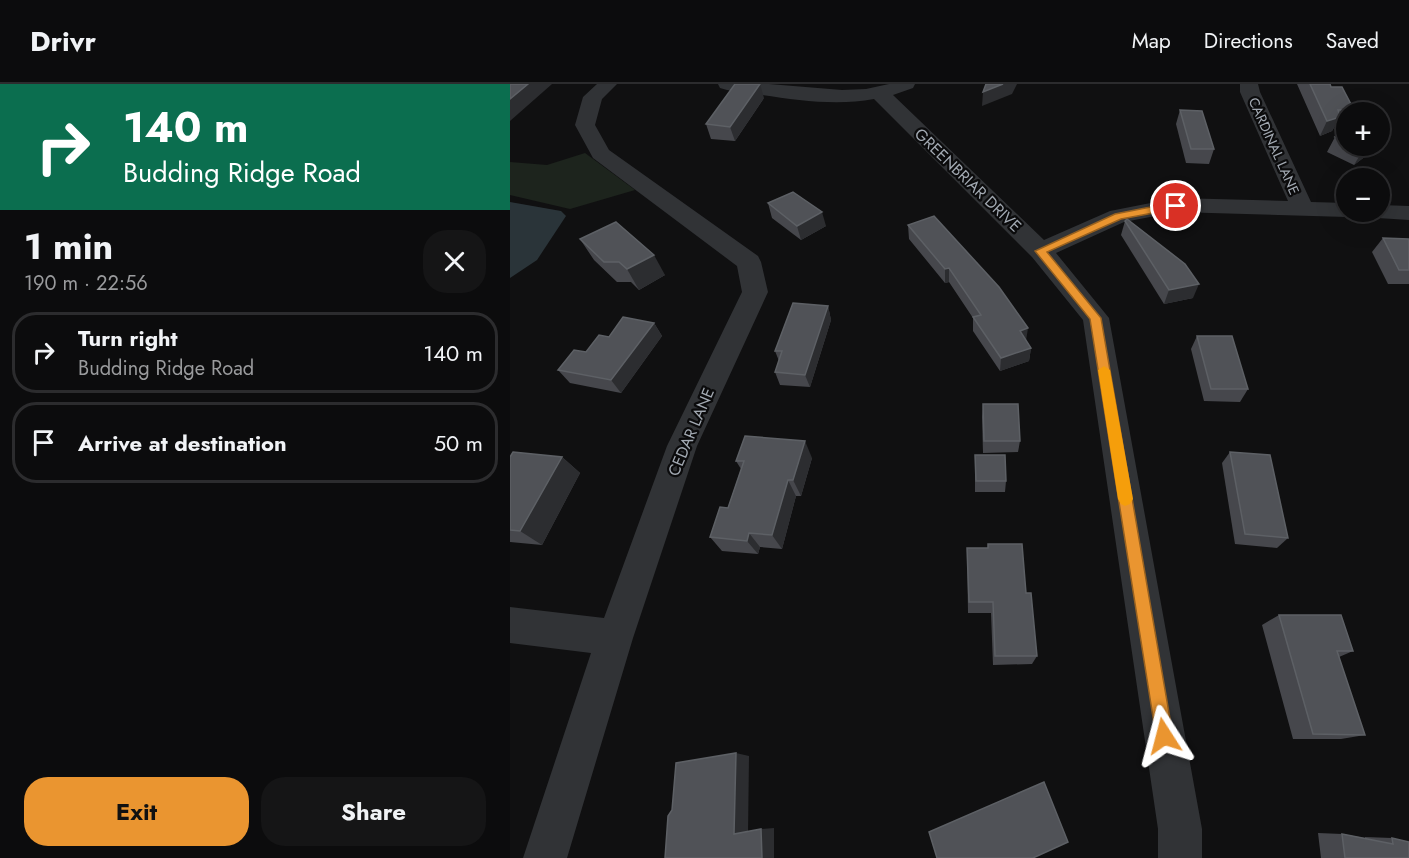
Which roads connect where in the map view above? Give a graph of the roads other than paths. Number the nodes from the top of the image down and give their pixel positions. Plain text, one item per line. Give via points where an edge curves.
1 (608, 84) edge
2 (727, 84) edge
3 (1249, 84) edge
4 (893, 89) edge
5 (1302, 208) junction
6 (1336, 210) edge
7 (1390, 213) edge
8 (1409, 213) edge
9 (1041, 251) junction
10 (510, 624) edge
11 (615, 638) junction
12 (545, 858) edge
13 (1180, 858) edge

1 - 11 street, CEDAR LANE via 593,97 585,124 600,154 749,262 755,292 682,446
2 - 4 street via 846,97
3 - 5 street, CARDINAL LANE
4 - 9 street, GREENBRIAR DRIVE
5 - 6 street
5 - 9 street via 1176,206 1118,216
7 - 8 street
9 - 13 street, GREENBRIAR DRIVE via 1096,318 1180,829
10 - 11 street
11 - 12 street, CEDAR LANE

